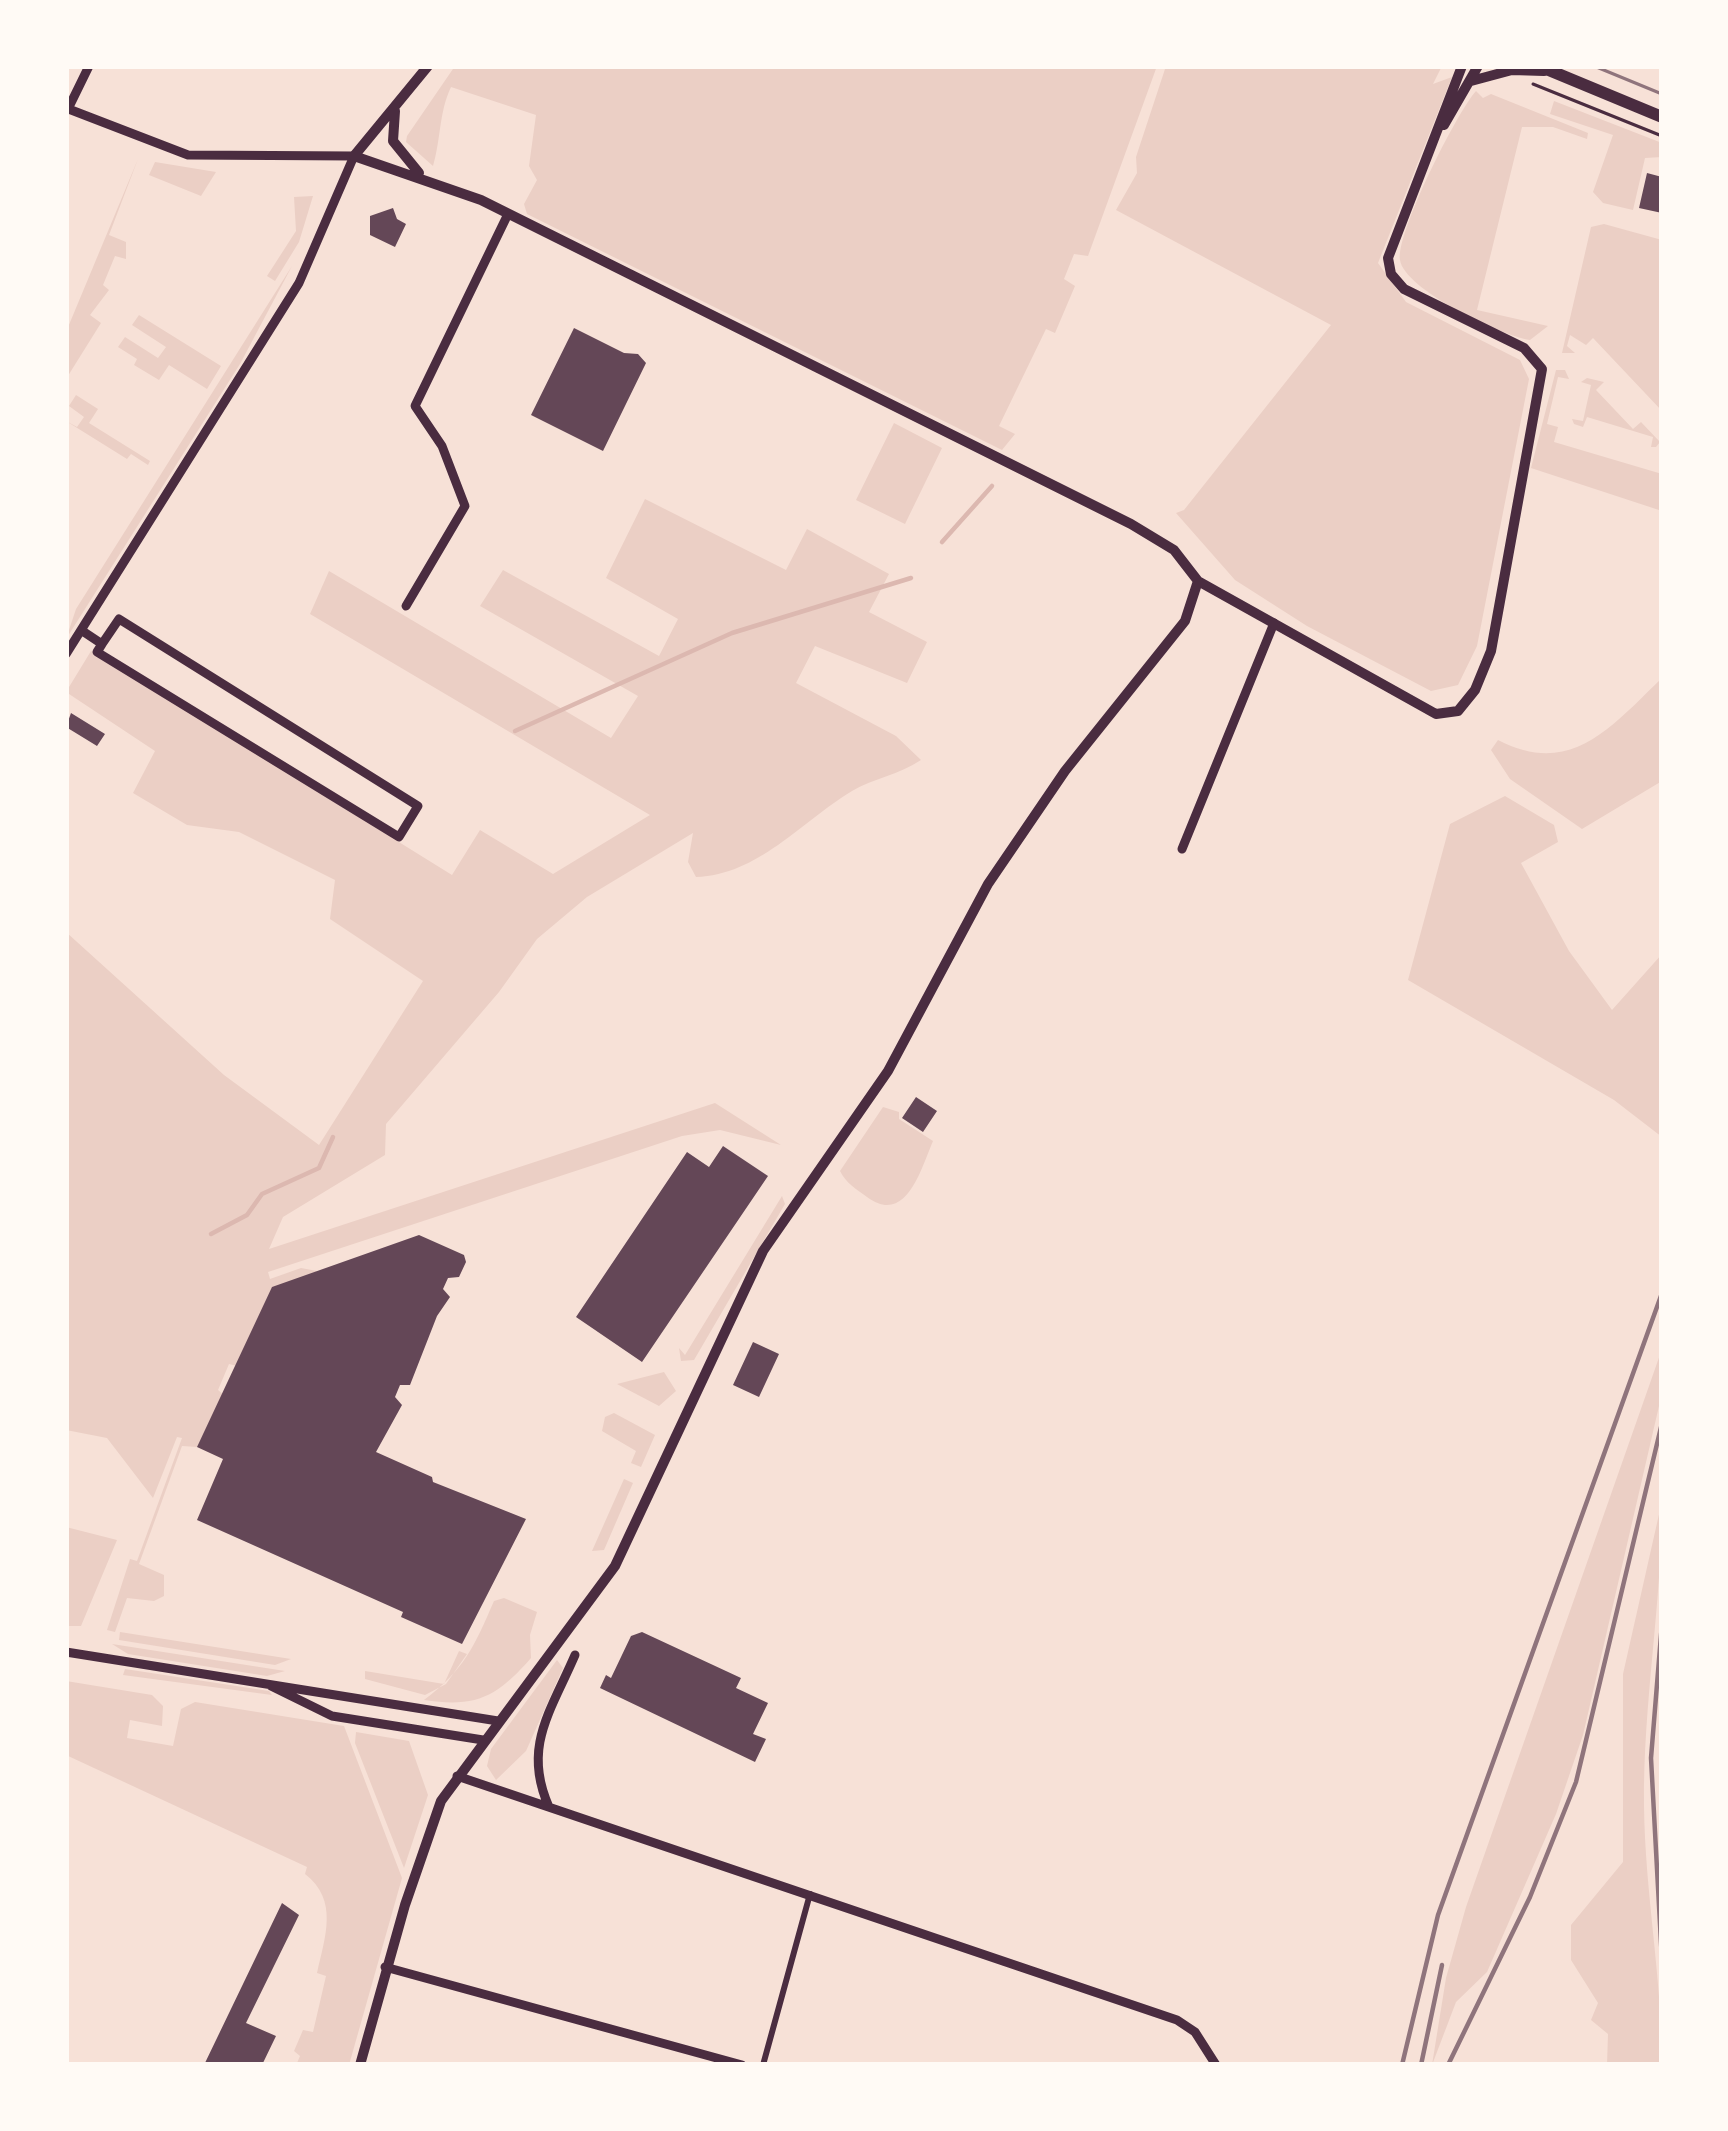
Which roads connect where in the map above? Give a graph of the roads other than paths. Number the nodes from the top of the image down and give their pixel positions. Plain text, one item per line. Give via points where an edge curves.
1 (89, 66) edge
2 (428, 66) edge
3 (1462, 66) edge
4 (1478, 66) edge
5 (1543, 68) edge
6 (1471, 81) junction
7 (398, 103) junction
8 (67, 108) edge
9 (1662, 117) edge
10 (1439, 133) junction
11 (354, 156) junction
12 (421, 175) junction
13 (508, 214) junction
14 (1198, 581) junction
15 (406, 606) dead end
16 (1274, 623) junction
17 (81, 630) junction
18 (102, 644) junction
19 (66, 654) edge
20 (1182, 849) dead end
21 (66, 1652) edge
22 (575, 1655) dead end
23 (266, 1683) junction
24 (498, 1720) junction
25 (483, 1740) junction
26 (457, 1776) junction
27 (549, 1807) junction
28 (810, 1894) junction
29 (385, 1967) junction
30 (1207, 2050) junction
31 (360, 2065) edge
32 (742, 2065) edge
33 (763, 2065) edge
34 (1204, 2065) edge
35 (1216, 2065) edge

1 - 8 street
2 - 7 street
3 - 10 street
4 - 6 street
5 - 6 street
5 - 9 main road
6 - 10 street
7 - 11 street
7 - 12 street via 393,141
8 - 11 street via 188,154
10 - 16 street via 1391,245 1391,274 1410,292 1530,352 1543,374 1487,662 1465,705 1436,713
11 - 12 street
11 - 17 street via 299,284
12 - 13 street
13 - 14 street via 1149,534 1190,564
13 - 15 street via 415,406 442,446 465,506
14 - 16 street
14 - 24 street via 1185,621 1065,771 988,884 888,1071 756,1263 615,1566
16 - 20 street
17 - 18 street
17 - 19 street
18 - 18 street via 97,652 399,837 418,806 119,620
21 - 23 street
22 - 27 street via 535,1754
23 - 24 street
23 - 25 street via 332,1716
24 - 25 street
25 - 26 street
26 - 27 street
26 - 29 street via 432,1821
27 - 28 street
28 - 30 street via 1178,2020
28 - 33 street
29 - 31 street
29 - 32 street
30 - 34 street
30 - 35 street

